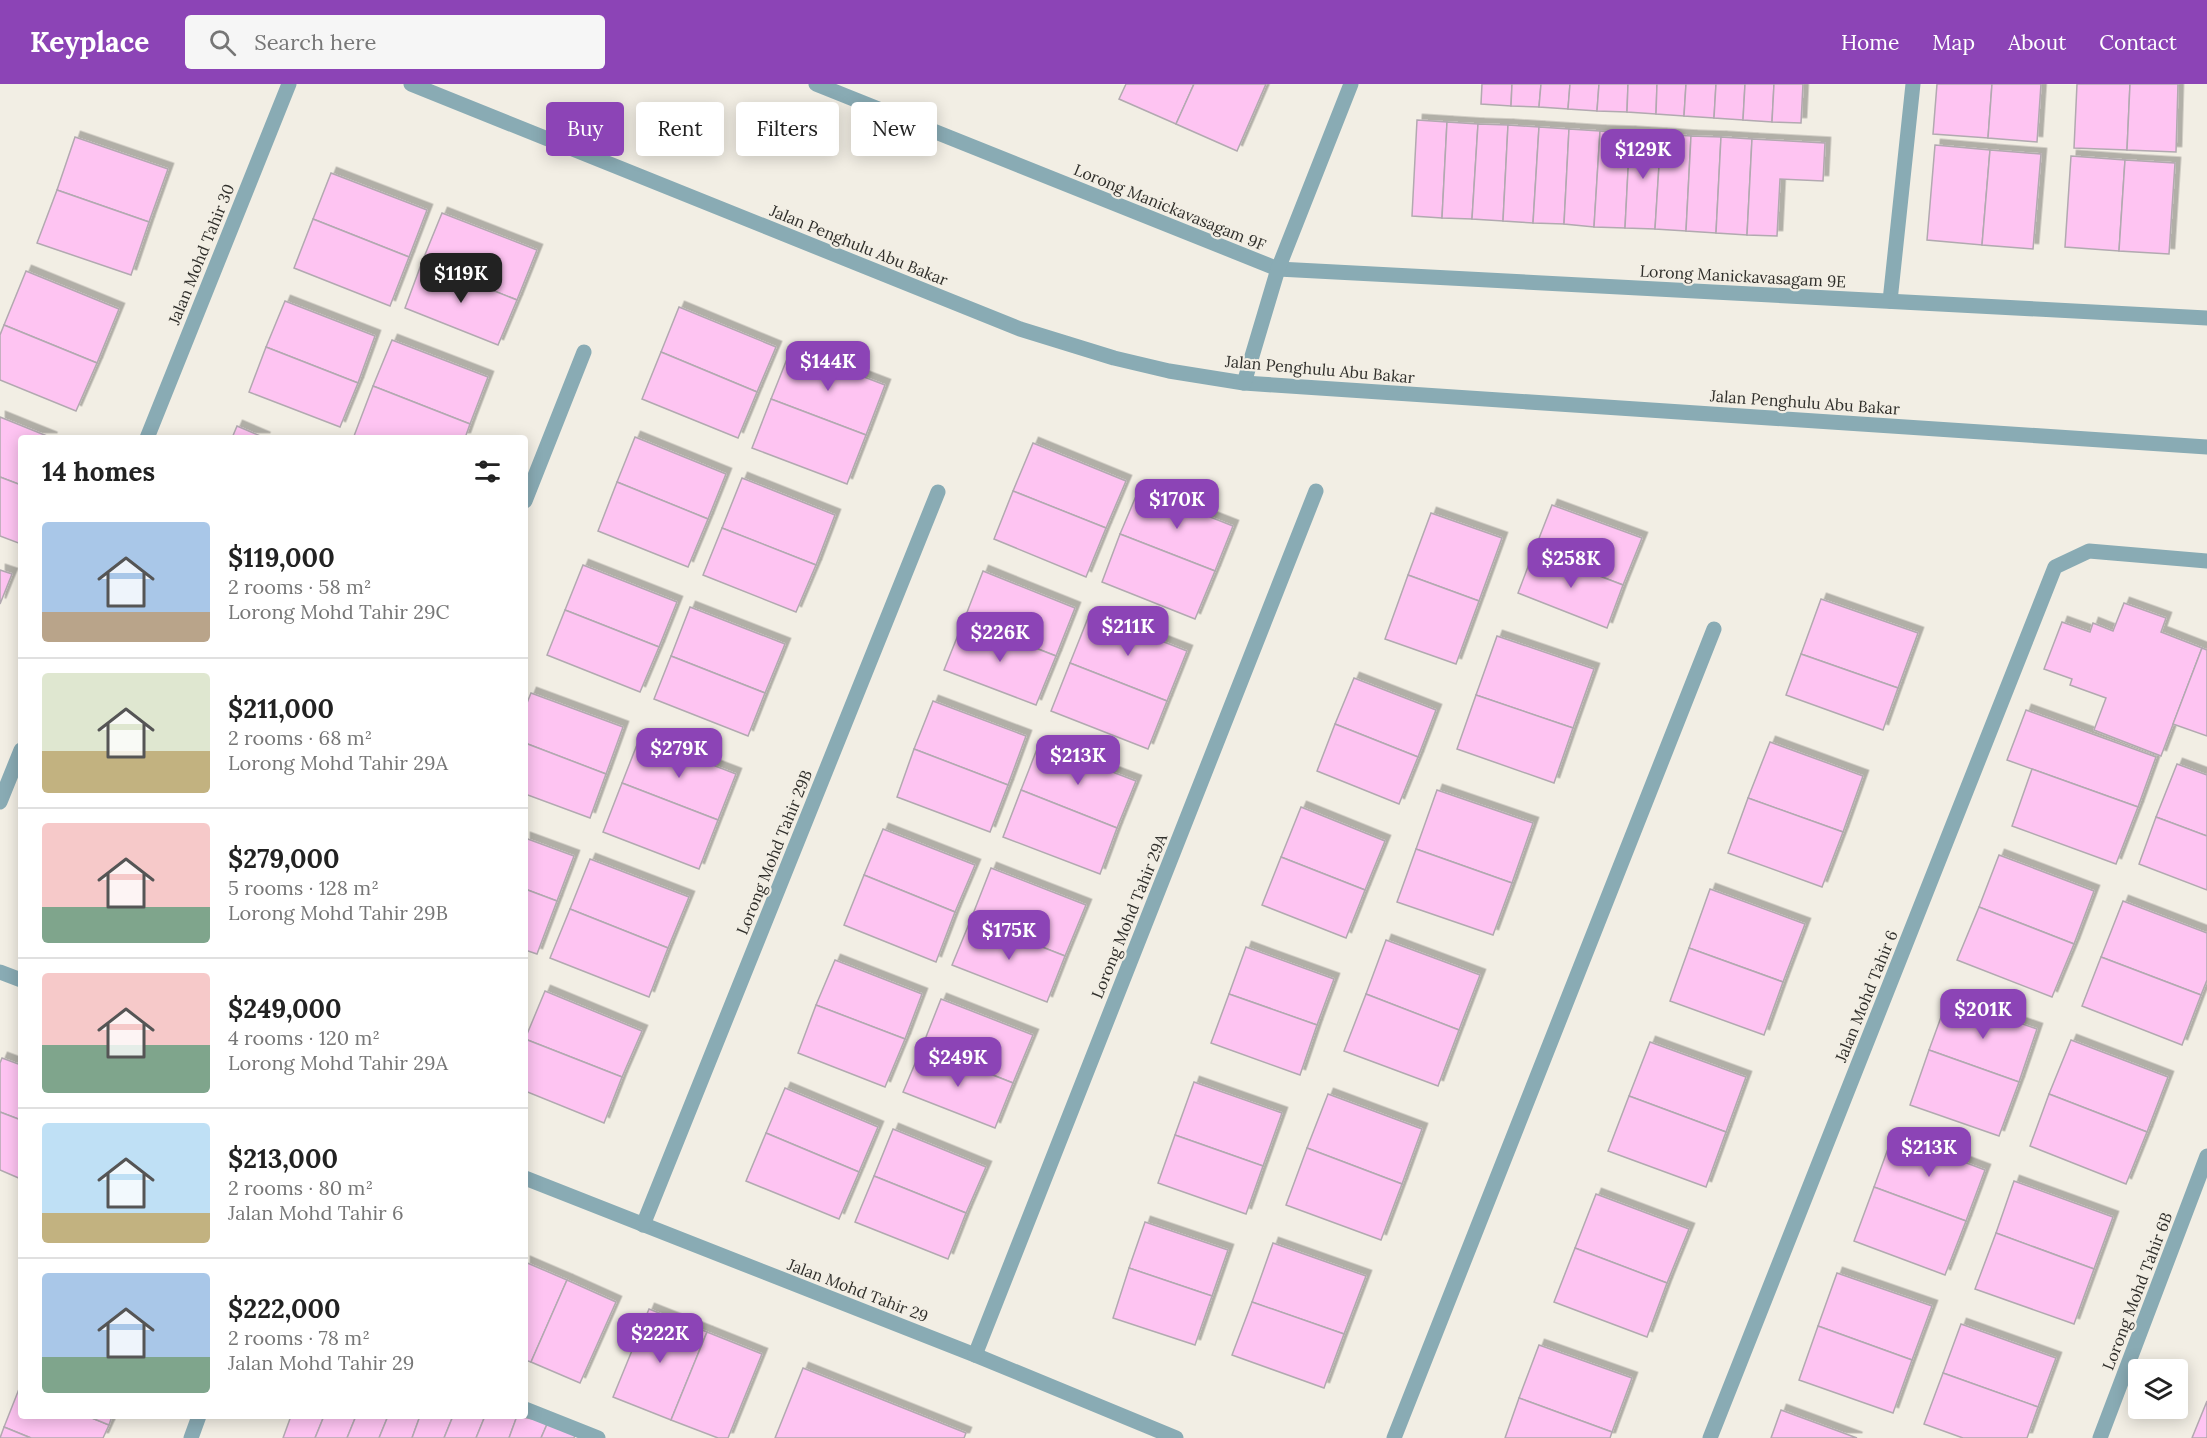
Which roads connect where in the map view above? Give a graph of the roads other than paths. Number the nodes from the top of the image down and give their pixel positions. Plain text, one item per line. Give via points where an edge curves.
1 (289, 84) edge
2 (411, 84) edge
3 (816, 84) edge
4 (1351, 84) edge
5 (1912, 84) edge
6 (1278, 269) junction
7 (1890, 301) junction
8 (2207, 318) edge
9 (584, 352) dead end
10 (1244, 383) junction
11 (148, 435) edge
12 (2207, 447) edge
13 (1316, 491) dead end
14 (938, 492) dead end
15 (528, 493) edge
16 (2207, 561) edge
17 (1714, 629) dead end
18 (18, 757) edge
19 (0, 802) edge
20 (0, 972) edge
21 (18, 979) edge
22 (2207, 1156) edge
23 (528, 1179) edge
24 (643, 1225) junction
25 (975, 1355) junction
26 (528, 1410) edge
27 (199, 1419) edge
28 (191, 1438) edge
29 (598, 1438) edge
30 (1176, 1438) edge
31 (1394, 1438) edge
32 (1710, 1438) edge
33 (2100, 1438) edge

1 - 11 street, Jalan Mohd Tahir 30
2 - 10 street, Jalan Penghulu Abu Bakar via 1020,329 1169,371
3 - 6 street, Lorong Manickavasagam 9F
4 - 6 street
5 - 7 street
6 - 7 street, Lorong Manickavasagam 9E
6 - 10 street
7 - 8 street, Lorong Manickavasagam 9E
9 - 15 street
10 - 12 street, Jalan Penghulu Abu Bakar
13 - 25 street, Lorong Mohd Tahir 29A
14 - 24 street, Lorong Mohd Tahir 29B
16 - 32 street, Jalan Mohd Tahir 6 via 2089,551 2055,567
17 - 31 street
18 - 19 street
20 - 21 street
22 - 33 street, Lorong Mohd Tahir 6B
23 - 24 street, Jalan Mohd Tahir 29
24 - 25 street, Jalan Mohd Tahir 29
25 - 30 street, Jalan Mohd Tahir 29
26 - 29 street
27 - 28 street

